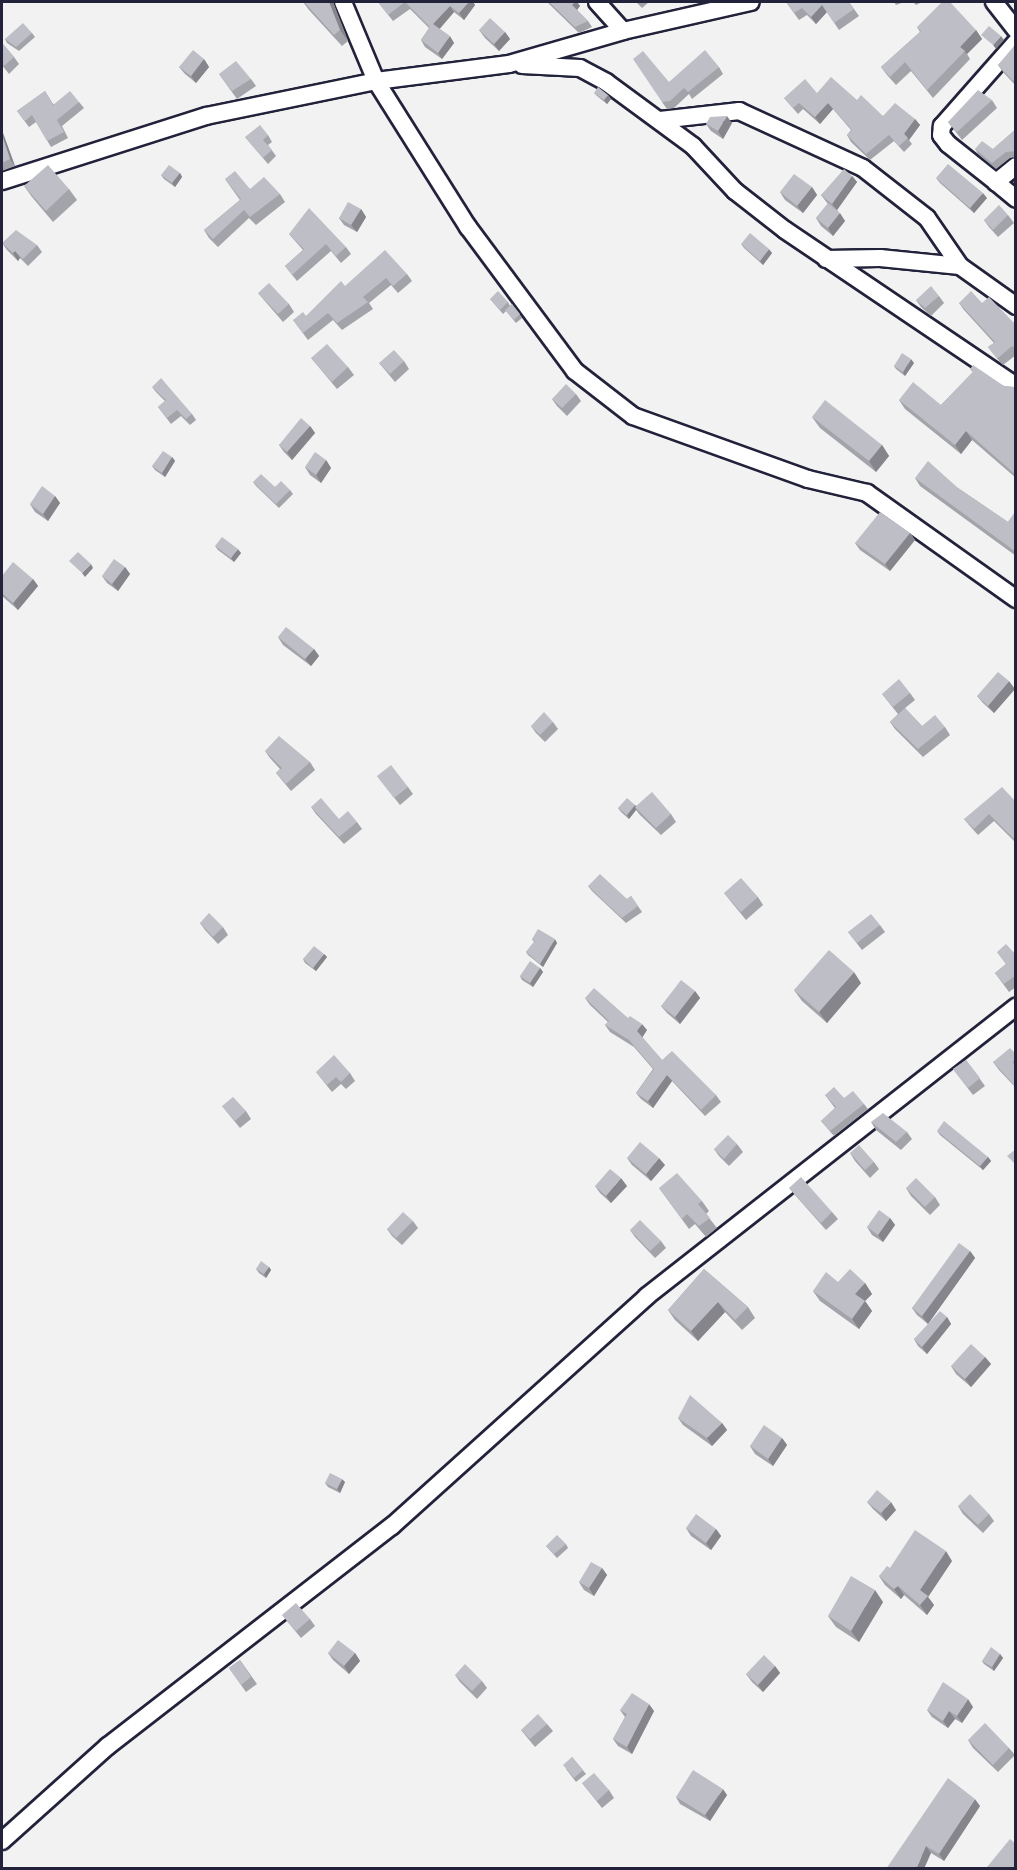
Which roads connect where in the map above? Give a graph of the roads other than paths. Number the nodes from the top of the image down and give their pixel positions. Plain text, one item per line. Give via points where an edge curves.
1 (343, 2) edge
2 (597, 2) edge
3 (750, 2) edge
4 (994, 2) edge
5 (1016, 30) edge
6 (623, 32) junction
7 (1016, 42) edge
8 (508, 64) junction
9 (376, 81) junction
10 (660, 120) junction
11 (1016, 166) edge
12 (2, 181) edge
13 (996, 182) junction
14 (1016, 199) edge
15 (826, 259) junction
16 (960, 266) junction
17 (1016, 306) edge
18 (1016, 386) edge
19 (1016, 599) edge
20 (1016, 1007) edge
21 (2, 1841) edge

1 - 9 street
2 - 6 street
3 - 6 street
4 - 5 street
6 - 8 street
7 - 13 street via 942,126 941,135 948,144
8 - 9 street
8 - 10 street via 580,68
9 - 12 street via 206,116
9 - 19 street via 468,227 575,370 633,416 808,479 867,493
10 - 15 street via 693,146 735,191
10 - 16 street via 739,111 863,168 927,218
11 - 13 street
13 - 14 street
15 - 16 street via 880,258
15 - 18 street
16 - 17 street
20 - 21 street via 647,1296 392,1526 108,1746

